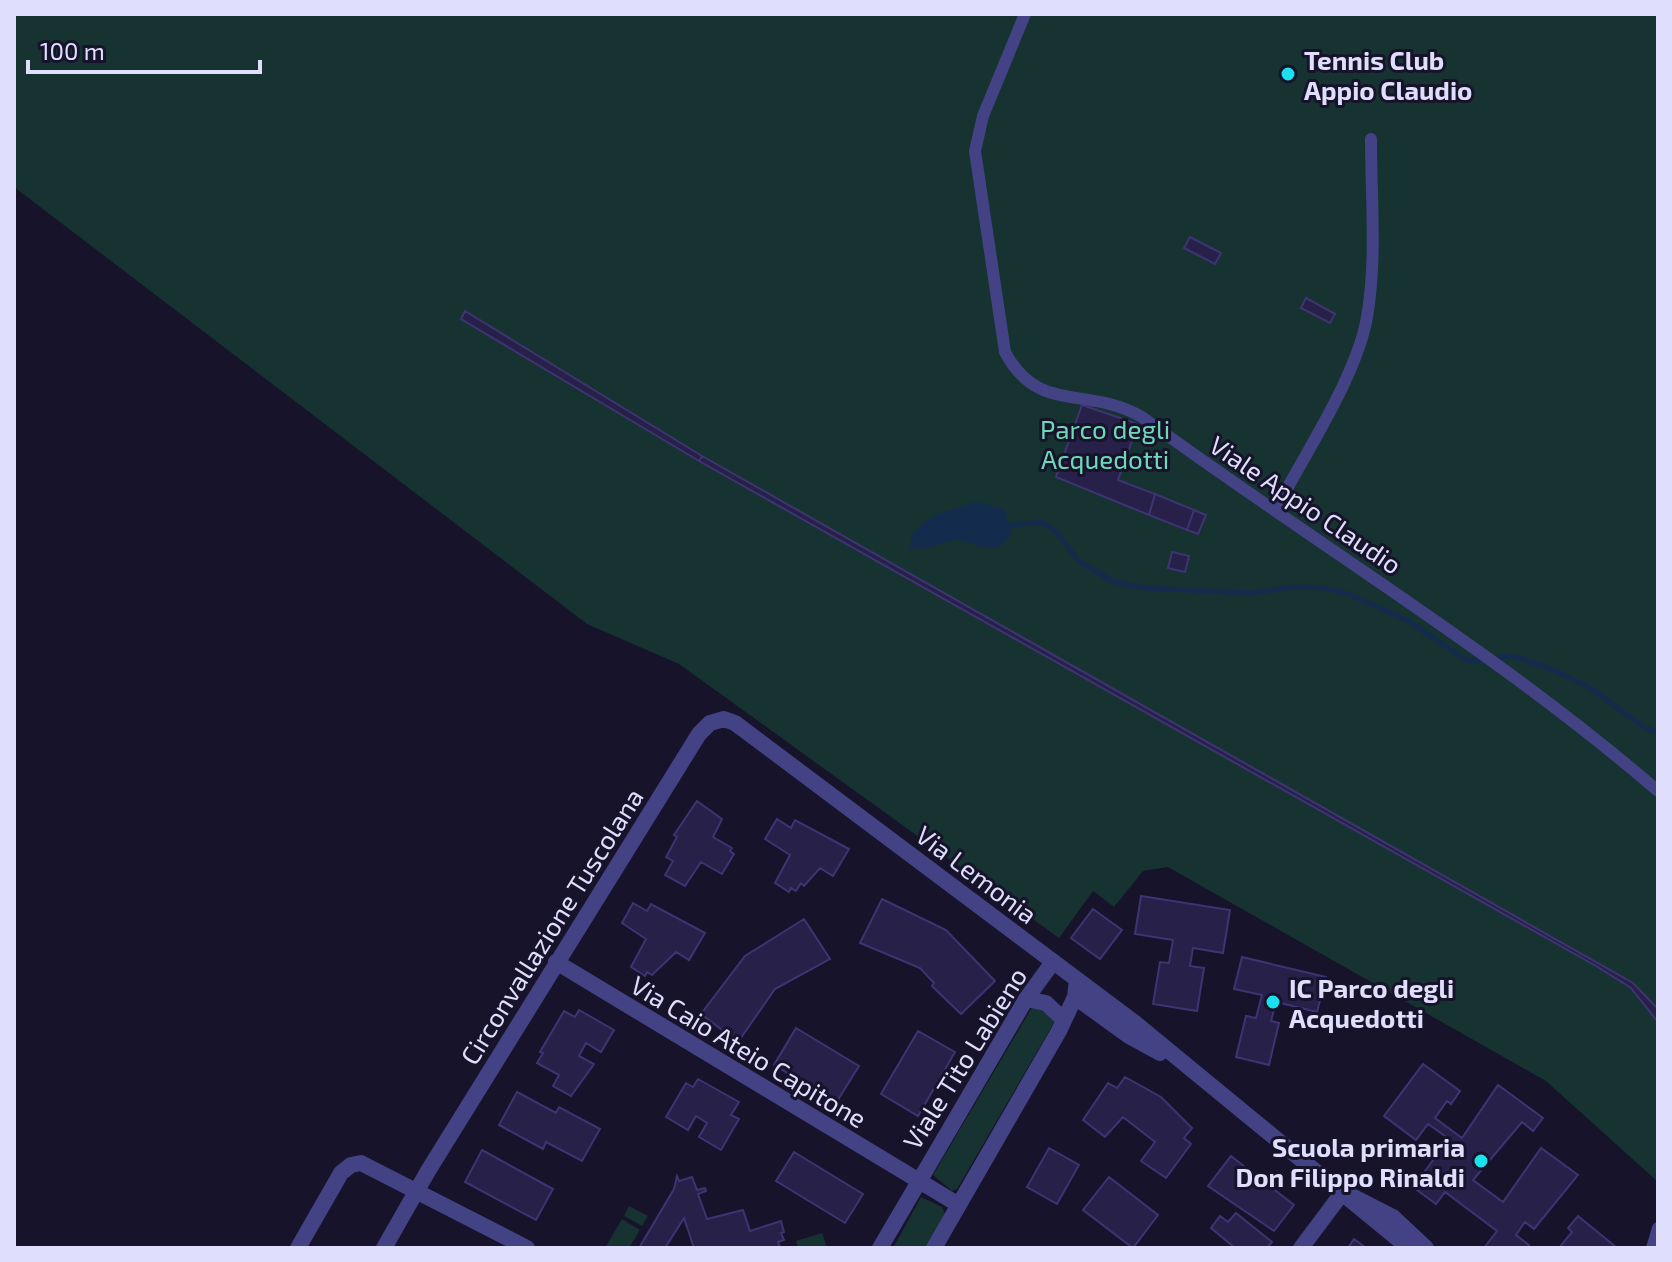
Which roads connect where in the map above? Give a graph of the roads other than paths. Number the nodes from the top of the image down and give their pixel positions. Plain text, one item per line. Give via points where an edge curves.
1 (1025, 14) edge
2 (1371, 139) dead end
3 (1276, 509) junction
4 (743, 729) joint
5 (1658, 791) edge
6 (556, 962) junction
7 (1053, 962) junction
8 (1077, 980) junction
9 (1075, 997) junction
10 (1026, 999) junction
11 (1064, 1020) junction
12 (1179, 1062) junction
13 (917, 1181) junction
14 (417, 1189) junction
15 (1343, 1192) junction
16 (959, 1205) junction
17 (1658, 1228) edge
18 (298, 1248) edge
19 (384, 1248) edge
20 (527, 1248) edge
21 (880, 1248) edge
22 (934, 1248) edge
23 (1301, 1248) edge
24 (1409, 1248) edge
25 (1426, 1248) edge
26 (1652, 1248) edge

1 - 3 street, Viale Appio Claudio via 983,116 975,151 1005,352 1028,383 1050,395 1125,408
2 - 3 street via 1370,289 1363,334
3 - 5 street, Viale Appio Claudio via 1575,721
4 - 6 street, Circonvallazione Tuscolana via 724,719 699,734
4 - 7 street, Via Lemonia
6 - 13 street, Via Caio Ateio Capitone
6 - 14 street, Circonvallazione Tuscolana
7 - 8 street, Via Lemonia
7 - 10 street, Viale Tito Labieno
8 - 9 street
8 - 12 street, Via Lemonia
9 - 11 street
9 - 12 street, Via Lemonia via 1129,1036
10 - 11 street via 1046,1003
10 - 13 street, Viale Tito Labieno
11 - 16 street
12 - 15 street, Via Lemonia
13 - 16 street, Viale Tito Labieno
13 - 21 street, Viale Tito Labieno
14 - 18 street via 370,1165 351,1165 341,1173
14 - 19 street, Circonvallazione Tuscolana
14 - 20 street
15 - 23 street
15 - 24 street, Via Lemonia
15 - 25 street, Via Lemonia via 1393,1217
16 - 22 street
17 - 26 street

